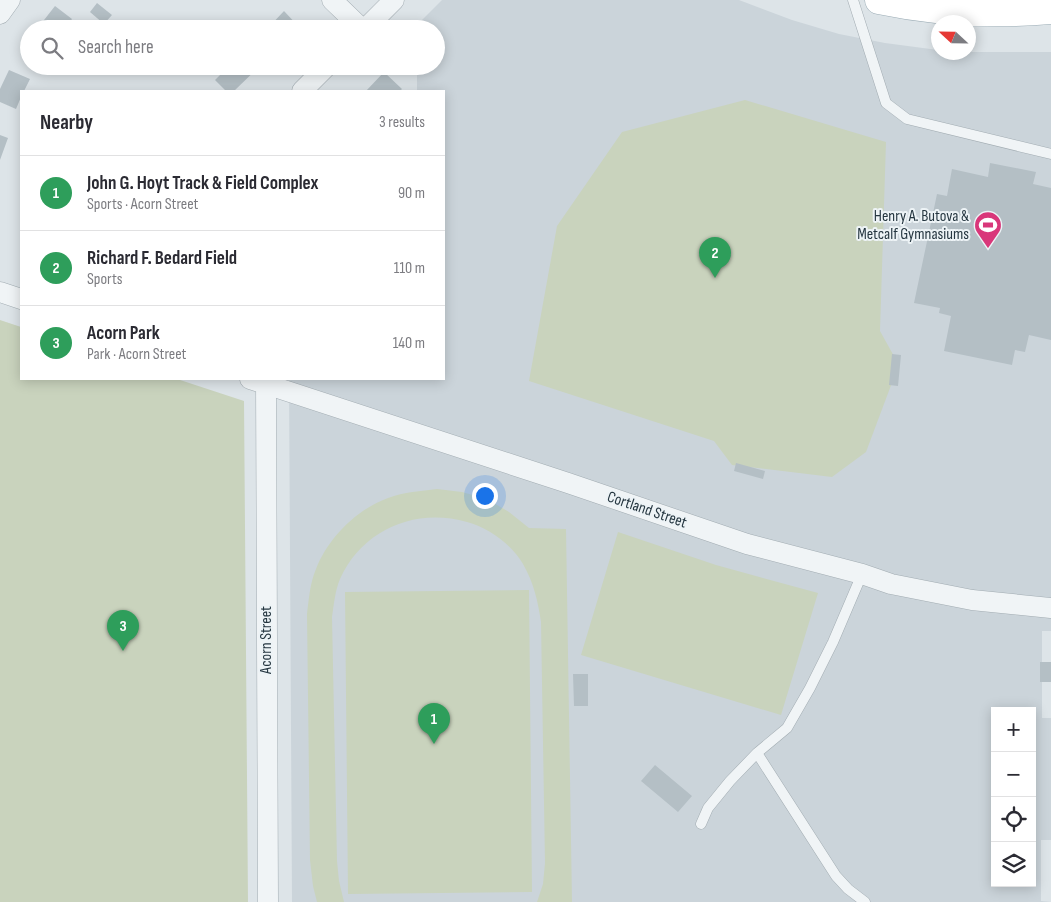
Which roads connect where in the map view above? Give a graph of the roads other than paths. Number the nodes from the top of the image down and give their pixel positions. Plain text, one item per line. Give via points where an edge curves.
1 (10, 0) edge
2 (332, 0) edge
3 (394, 0) edge
4 (853, 0) edge
5 (879, 0) edge
6 (1051, 10) edge
7 (0, 14) edge
8 (353, 20) edge
9 (373, 20) edge
10 (318, 75) edge
11 (303, 90) edge
12 (1051, 154) edge
13 (0, 292) edge
14 (20, 299) edge
15 (261, 381) edge
16 (862, 574) junction
17 (1051, 608) edge
18 (757, 753) junction
19 (701, 824) dead end
20 (268, 902) edge
21 (865, 902) edge

1 - 7 street
2 - 8 street
3 - 9 street
4 - 12 lane via 886,103 907,119
5 - 6 main road via 953,11 1006,13
10 - 11 street
13 - 14 street
15 - 16 street, Cortland Street via 747,544
15 - 20 street, Acorn Street
16 - 17 street, Cortland Street via 891,584 972,600
16 - 18 lane via 834,642 787,728
18 - 19 lane via 708,808
18 - 21 lane via 836,876

